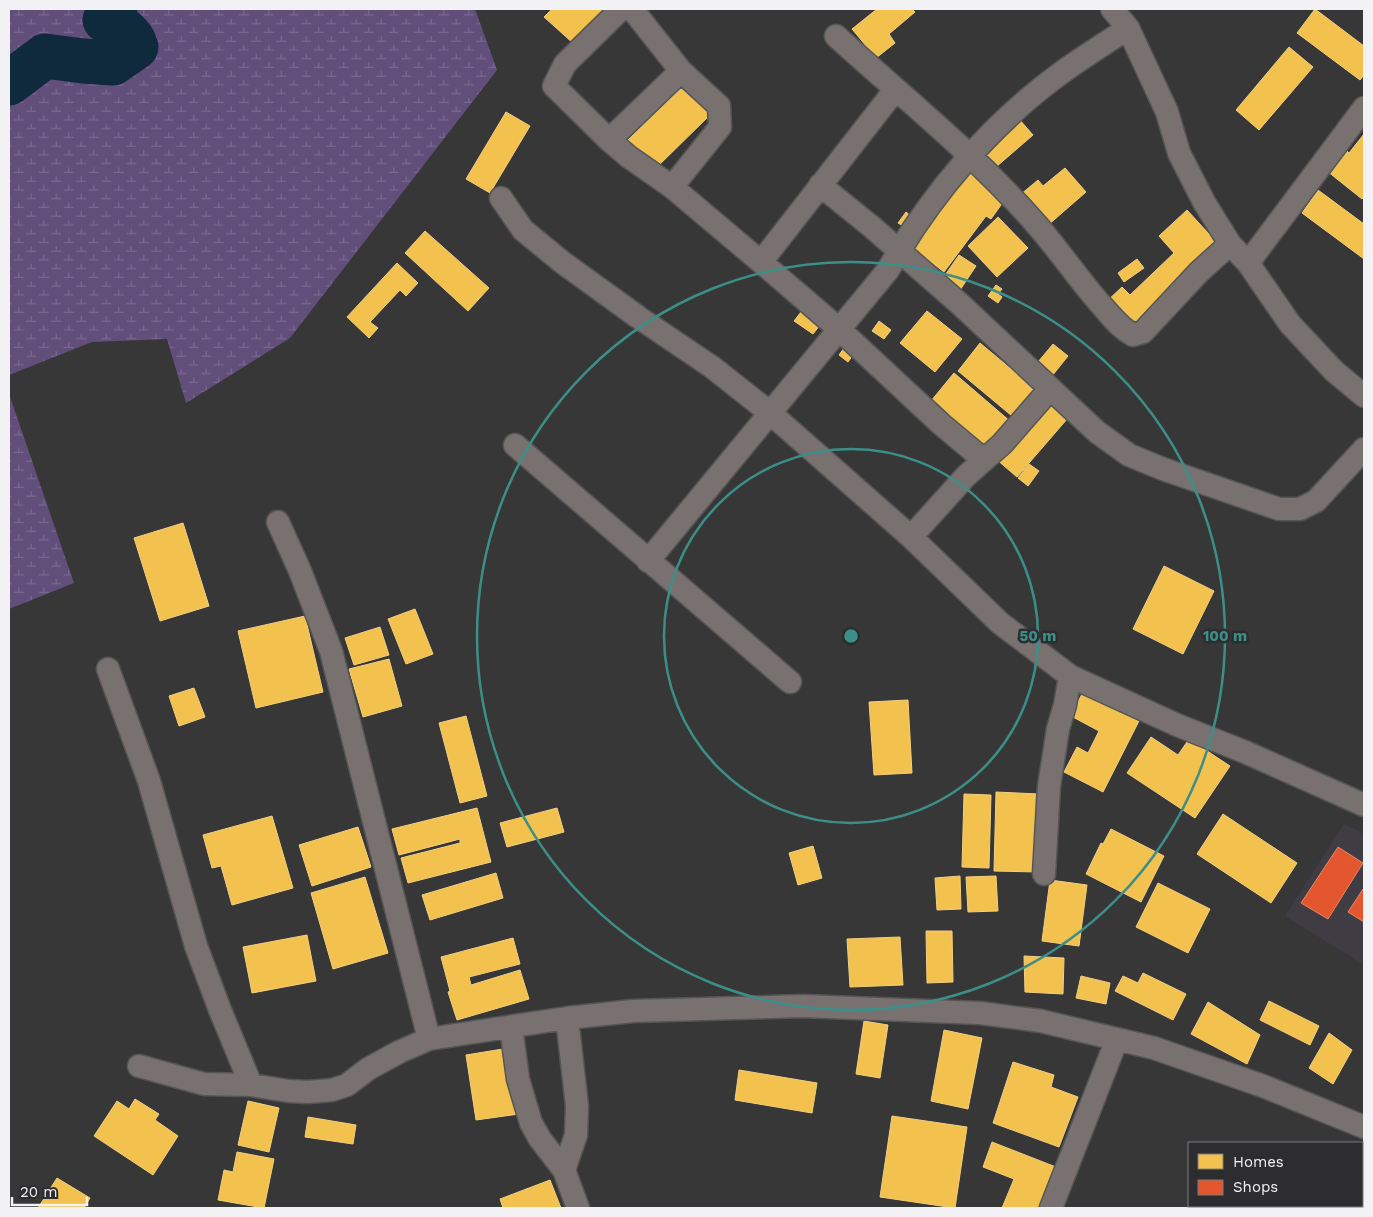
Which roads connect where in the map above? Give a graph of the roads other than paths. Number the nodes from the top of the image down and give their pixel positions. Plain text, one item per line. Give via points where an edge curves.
1 (621, 9) edge
2 (632, 9) edge
3 (1112, 9) edge
4 (1128, 28) junction
5 (836, 36) dead end
6 (681, 71) junction
7 (895, 90) junction
8 (1364, 108) edge
9 (609, 140) junction
10 (969, 156) junction
11 (820, 185) junction
12 (672, 187) junction
13 (500, 198) dead end
14 (1230, 244) junction
15 (899, 250) junction
16 (761, 262) junction
17 (1248, 263) junction
18 (840, 330) junction
19 (1050, 389) junction
20 (1364, 396) edge
21 (770, 412) junction
22 (515, 445) dead end
23 (1364, 449) edge
24 (984, 460) junction
25 (278, 522) dead end
26 (911, 537) junction
27 (648, 561) junction
28 (108, 669) dead end
29 (1070, 676) junction
30 (790, 682) dead end
31 (1364, 805) edge
32 (1044, 874) dead end
33 (567, 1018) junction
34 (511, 1027) junction
35 (429, 1039) junction
36 (1117, 1039) junction
37 (139, 1066) dead end
38 (251, 1085) junction
39 (1364, 1127) edge
40 (564, 1170) junction
41 (578, 1208) edge
42 (1051, 1208) edge

1 - 9 street via 565,64 554,86
2 - 6 street
3 - 4 street
4 - 10 street via 1023,103
4 - 14 street via 1166,112 1179,153
5 - 7 street
6 - 9 street
6 - 12 street via 719,106 720,127
7 - 10 street
7 - 11 street
8 - 17 street
9 - 12 street
10 - 14 street via 1036,224 1123,330 1132,335 1143,332
10 - 15 street
11 - 15 street
11 - 16 street
12 - 16 street
13 - 21 street via 523,230 562,262 712,367
14 - 17 street
15 - 18 street via 888,270
15 - 19 street
16 - 18 street
17 - 20 street via 1290,324 1334,371
18 - 21 street
18 - 24 street
19 - 23 street via 1097,432 1129,455 1279,509 1300,509 1316,501
19 - 24 street
21 - 26 street
21 - 27 street
22 - 27 street
24 - 26 street
25 - 35 street via 331,651
26 - 29 street via 1000,623
27 - 30 street
28 - 38 street via 149,782 196,946
29 - 31 street
29 - 32 street via 1049,786
33 - 34 street
33 - 36 street via 633,1012 802,1006 980,1013 1041,1021
33 - 40 street via 577,1106 576,1135
34 - 35 street
34 - 40 street via 518,1079 531,1123
35 - 38 street via 368,1069 347,1085 332,1090 288,1091
36 - 39 street via 1154,1048 1263,1086
36 - 42 street
37 - 38 street via 204,1084
40 - 41 street

